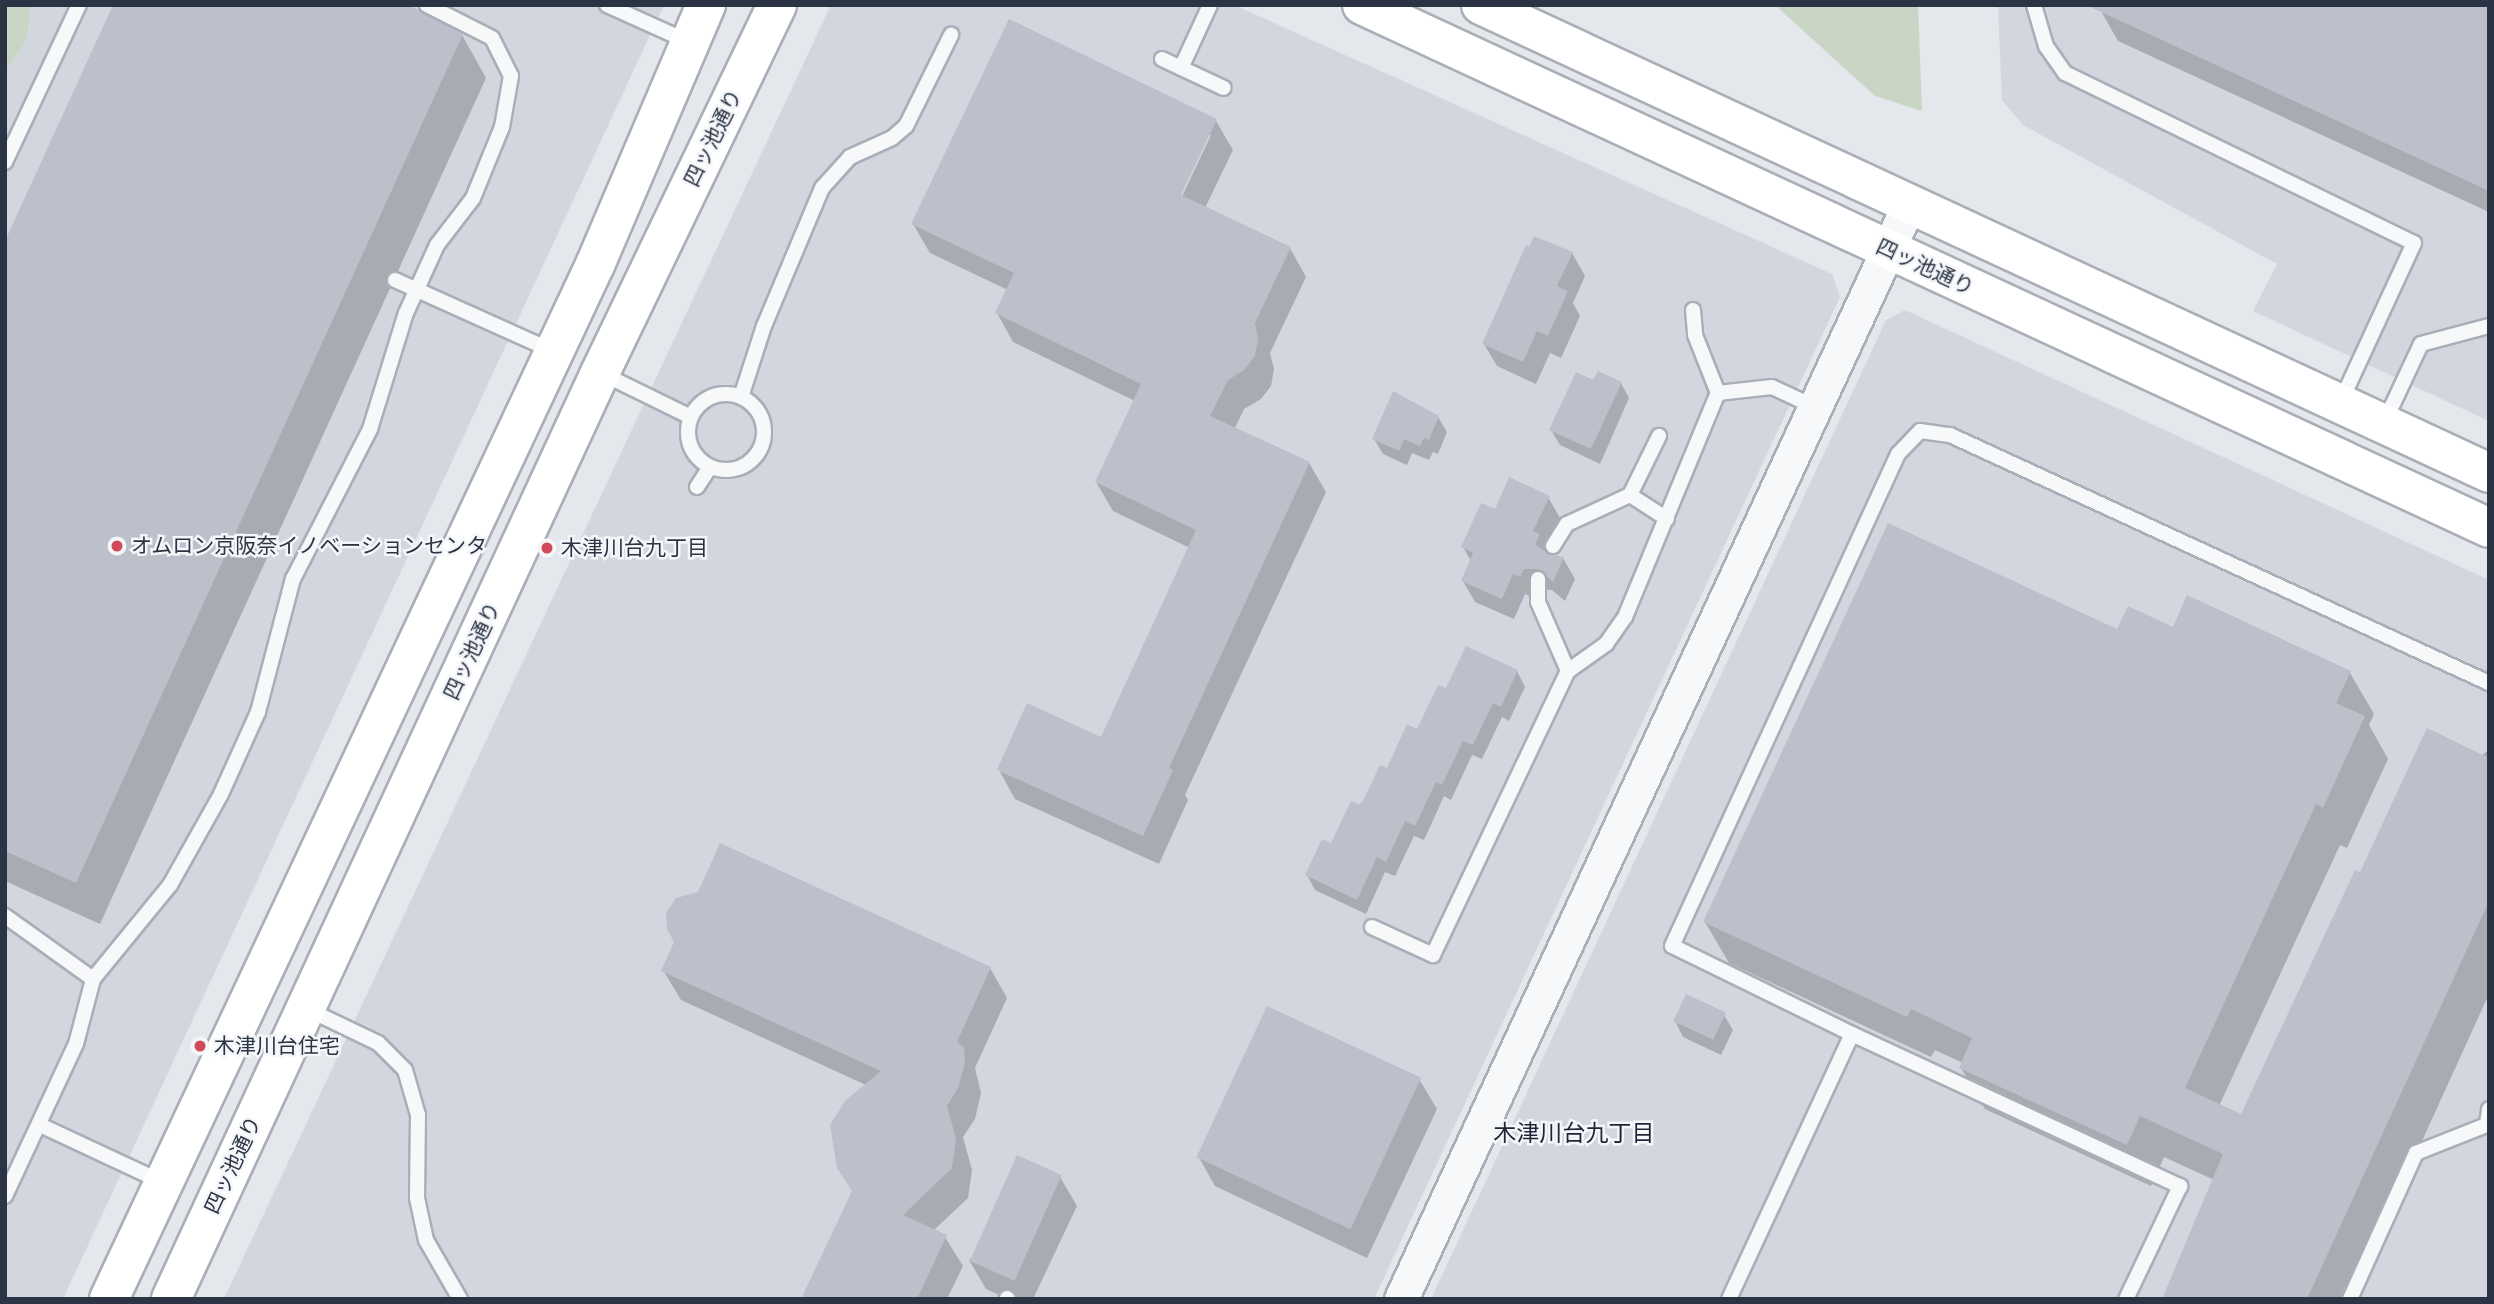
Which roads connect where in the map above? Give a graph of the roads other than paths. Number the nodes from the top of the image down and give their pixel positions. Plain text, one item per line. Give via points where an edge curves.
1 (79, 5) edge
2 (427, 5) edge
3 (607, 5) edge
4 (706, 5) edge
5 (777, 5) edge
6 (1210, 5) edge
7 (1362, 5) edge
8 (1481, 5) edge
9 (2034, 5) edge
10 (951, 35) dead end
11 (689, 42) junction
12 (1163, 59) dead end
13 (1181, 68) junction
14 (1224, 88) dead end
15 (5, 162) edge
16 (1909, 204) junction
17 (1888, 250) junction
18 (395, 280) dead end
19 (417, 289) junction
20 (1693, 310) dead end
21 (2489, 327) edge
22 (554, 351) junction
23 (600, 373) junction
24 (1718, 393) junction
25 (741, 397) junction
26 (2340, 404) junction
27 (1816, 408) junction
28 (691, 416) junction
29 (2383, 424) junction
30 (1659, 436) dead end
31 (710, 467) junction
32 (2489, 473) edge
33 (697, 487) dead end
34 (1630, 495) junction
35 (1667, 519) junction
36 (2489, 528) edge
37 (1553, 546) dead end
38 (1538, 579) dead end
39 (1568, 671) junction
40 (2489, 683) edge
41 (5, 916) edge
42 (1372, 928) dead end
43 (93, 979) junction
44 (306, 1009) junction
45 (1852, 1034) junction
46 (2488, 1119) edge
47 (40, 1125) junction
48 (162, 1182) junction
49 (5, 1196) edge
50 (108, 1299) edge
51 (171, 1299) edge
52 (460, 1299) edge
53 (1401, 1299) edge
54 (1729, 1299) edge
55 (2126, 1299) edge
56 (2350, 1299) edge

1 - 15 lane
2 - 19 lane via 492,38 511,76 502,127 473,198 437,245
3 - 11 lane
4 - 11 main road
5 - 23 main road, 四ッ池通り
6 - 13 lane
7 - 17 main road, 四ッ池通り
8 - 16 main road
9 - 26 lane via 2046,47 2065,73 2414,243
10 - 25 lane via 906,126 892,138 850,157 822,188 764,326
11 - 22 main road
12 - 13 lane
13 - 14 lane
16 - 17 street
16 - 26 main road
17 - 27 street
17 - 36 main road, 四ッ池通り
18 - 19 lane
19 - 22 lane
19 - 43 lane via 370,429 328,503 293,579 258,712 221,794 170,885
20 - 24 lane via 1695,335
21 - 29 lane via 2420,344
22 - 48 main road
23 - 28 lane
23 - 44 main road, 四ッ池通り
24 - 27 lane via 1772,387
24 - 35 lane
25 - 28 lane via 712,397
25 - 31 lane via 761,418 761,448 739,468
26 - 29 main road
27 - 53 street
28 - 31 lane via 690,446
29 - 32 main road
30 - 34 lane
31 - 33 lane
34 - 35 lane
34 - 37 lane via 1567,524
35 - 39 lane via 1625,617 1606,644
38 - 39 lane via 1538,602
39 - 42 lane via 1433,955
40 - 45 lane via 1950,435 1920,431 1898,454 1672,946
41 - 43 lane
43 - 47 lane via 76,1044
44 - 51 main road, 四ッ池通り
44 - 52 lane via 378,1043 393,1053 405,1070 418,1115 417,1198 426,1240
45 - 54 lane
45 - 55 lane via 2180,1186
46 - 56 lane via 2416,1153
47 - 48 lane
47 - 49 lane
48 - 50 main road

